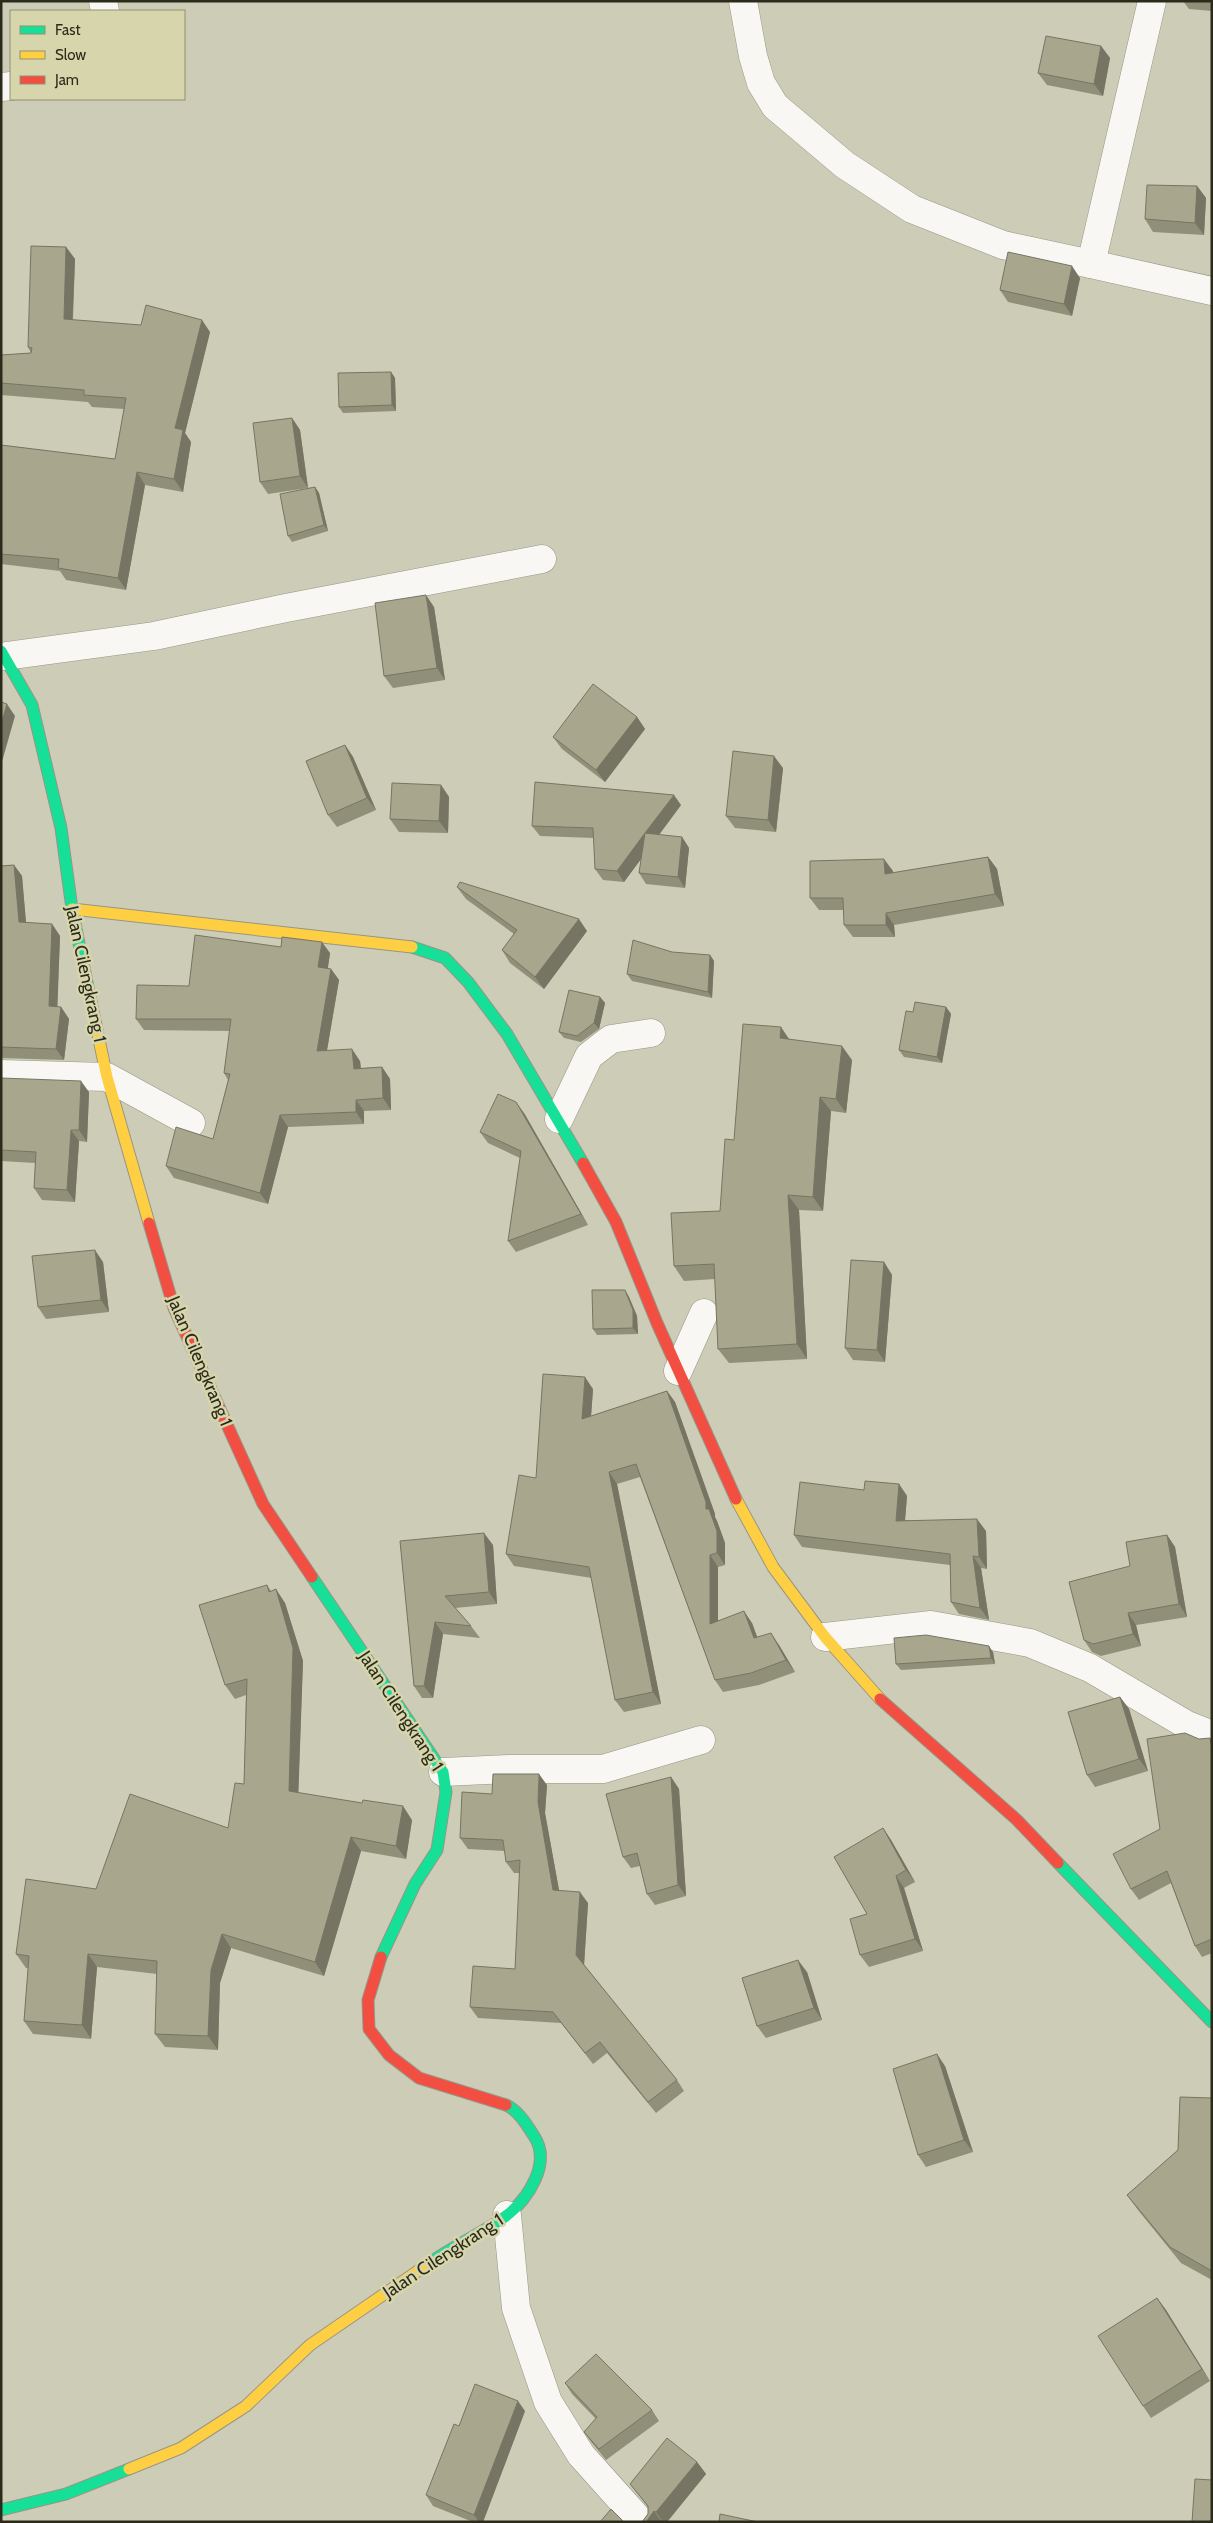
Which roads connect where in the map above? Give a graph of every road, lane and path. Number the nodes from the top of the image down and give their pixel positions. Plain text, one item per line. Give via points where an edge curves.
1 (744, 1) edge
2 (1152, 1) edge
3 (1090, 264) junction
4 (1212, 291) edge
5 (542, 559) dead end
6 (4, 654) edge
7 (72, 910) junction
8 (651, 1033) dead end
9 (1, 1074) edge
10 (107, 1078) junction
11 (559, 1119) junction
12 (191, 1123) dead end
13 (704, 1313) dead end
14 (678, 1371) junction
15 (825, 1637) junction
16 (1212, 1735) edge
17 (701, 1740) dead end
18 (443, 1772) junction
19 (1212, 2022) edge
20 (507, 2215) junction
21 (1, 2510) edge
22 (641, 2522) edge

1 - 3 street via 753,56 761,83 775,106 845,165 912,209 1003,245
2 - 3 street
3 - 4 street
5 - 6 street via 154,636
6 - 7 street, Jalan Cilengkrang 1 via 32,705 60,828
7 - 10 street, Jalan Cilengkrang 1
7 - 11 street via 415,947 445,958 468,982 507,1034
8 - 11 street via 611,1039 589,1056
9 - 10 street
10 - 12 street
10 - 18 street, Jalan Cilengkrang 1 via 174,1308 262,1504
11 - 14 street via 616,1222
13 - 14 street
14 - 15 street via 732,1490 773,1566
15 - 16 street via 931,1625 1030,1643 1090,1668 1188,1725
15 - 19 street via 884,1704 1017,1820
17 - 18 street via 603,1769
18 - 20 street, Jalan Cilengkrang 1 via 446,1792 437,1850 415,1884 384,1946 368,2000 369,2029 389,2055 419,2078 509,2106 525,2122 538,2142 541,2161 532,2187
20 - 21 street, Jalan Cilengkrang 1 via 448,2250 310,2345 246,2406 181,2448 66,2494
20 - 22 street via 516,2308 548,2402 582,2455

